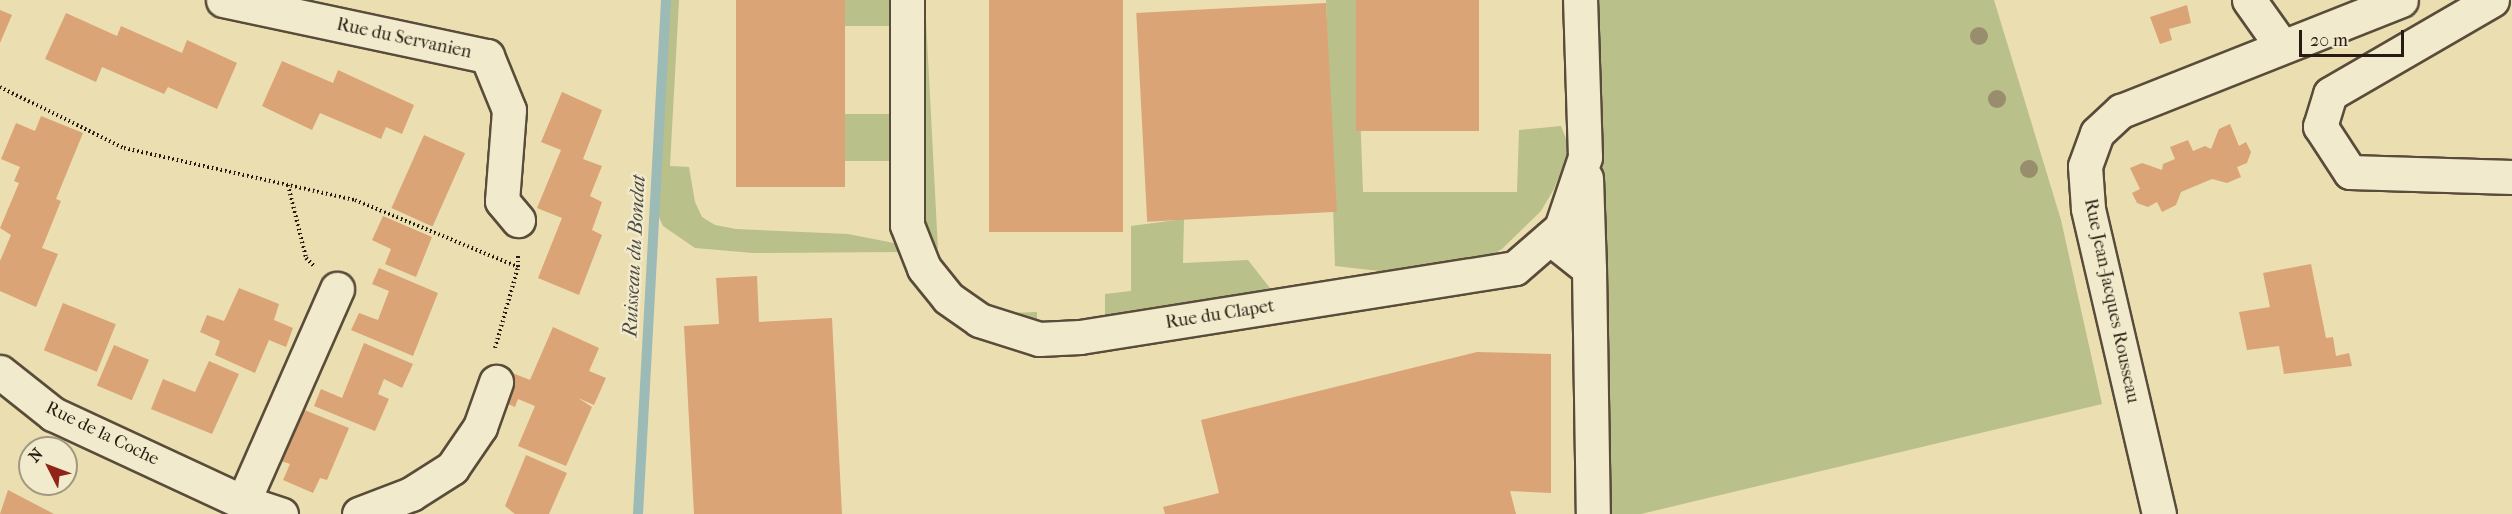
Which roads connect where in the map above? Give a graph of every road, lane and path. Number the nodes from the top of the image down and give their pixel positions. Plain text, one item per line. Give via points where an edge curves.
1 (223, 0) edge
2 (907, 0) edge
3 (1580, 0) edge
4 (2249, 0) edge
5 (2402, 0) edge
6 (2492, 0) edge
7 (2280, 45) junction
8 (0, 87) edge
9 (1585, 157) junction
10 (2512, 177) edge
11 (288, 185) junction
12 (518, 219) joint
13 (1550, 238) junction
14 (518, 267) junction
15 (1589, 269) junction
16 (337, 288) joint
17 (0, 372) edge
18 (496, 382) joint
19 (243, 502) junction
20 (281, 514) edge
21 (359, 514) edge
22 (1593, 514) edge
23 (2159, 514) edge

1 - 12 street, Rue du Servanien via 487,57 509,110 502,201
2 - 13 street, Rue du Clapet via 908,225 924,268 948,298 979,320 1008,332 1039,339 1080,338 1515,268
3 - 9 street, Rue du Clapet
4 - 7 street
5 - 7 street, Rue Jean-Jacques Rousseau
6 - 10 street via 2330,94 2320,126 2350,172
7 - 23 street, Rue Jean-Jacques Rousseau via 2121,111 2097,133 2085,166 2088,208
8 - 11 path via 124,148
9 - 13 street, Rue du Clapet via 1561,228
9 - 15 street
11 - 14 path via 355,200
11 - 16 path via 306,258
12 - 14 path
13 - 15 street
14 - 18 path via 495,347
15 - 22 street
16 - 19 street
17 - 19 street, Rue de la Coche via 53,414
18 - 21 street via 480,428 452,468 411,494
19 - 20 street, Rue de la Coche

